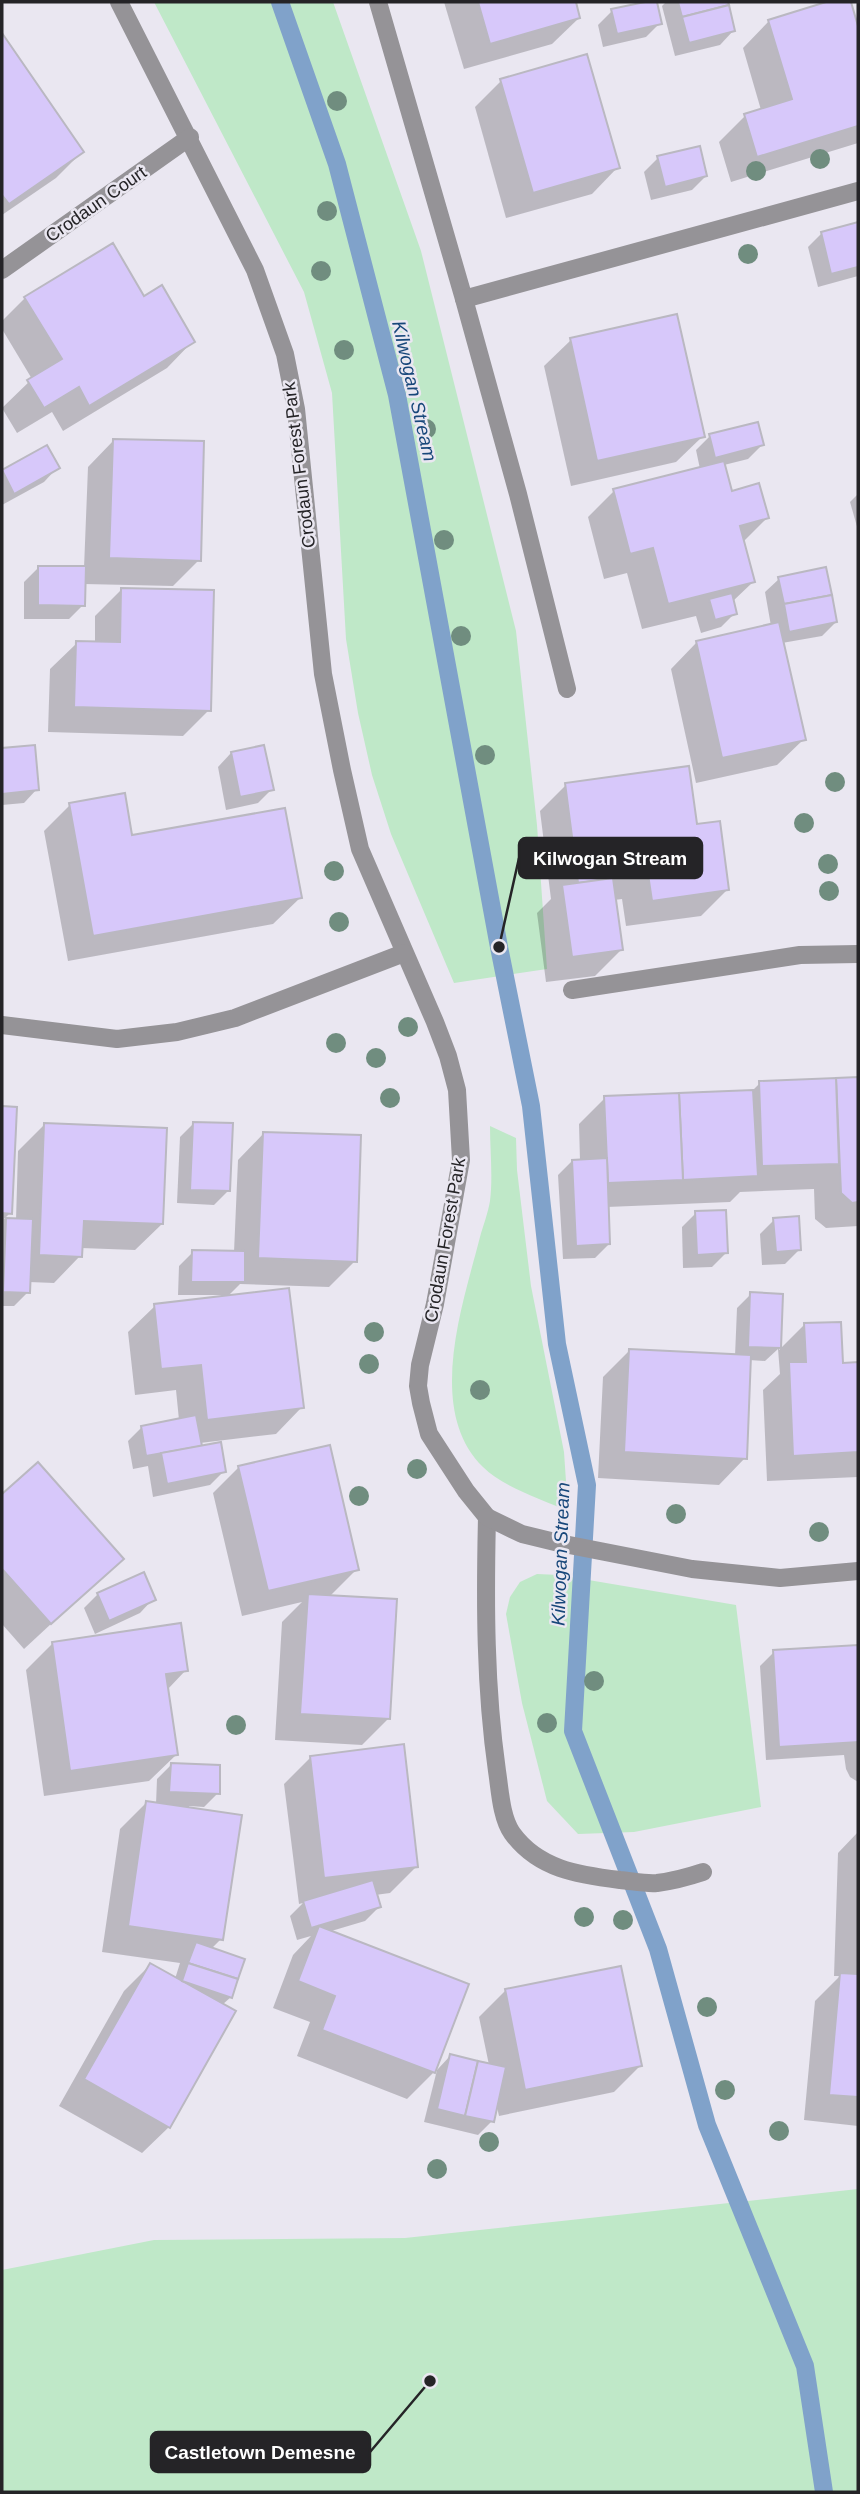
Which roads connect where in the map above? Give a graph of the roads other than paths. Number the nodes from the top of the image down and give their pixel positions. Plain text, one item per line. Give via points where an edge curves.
1 (119, 2) edge
2 (378, 2) edge
3 (190, 137) junction
4 (858, 191) edge
5 (2, 270) edge
6 (464, 299) junction
7 (567, 689) dead end
8 (404, 953) junction
9 (858, 954) edge
10 (572, 990) dead end
11 (2, 1025) edge
12 (488, 1517) junction
13 (858, 1571) edge
14 (703, 1872) dead end

1 - 3 street, Crodaun Forest Park
2 - 6 street
3 - 5 street, Crodaun Court
3 - 8 street, Crodaun Forest Park via 255,270 285,355 296,409 323,674 334,734 360,849
4 - 6 street
6 - 7 street
8 - 11 street via 235,1018 177,1032 117,1039
8 - 12 street, Crodaun Forest Park via 448,1056 461,1125 461,1160 418,1386 429,1434
9 - 10 street via 800,955
12 - 13 street, Crodaun Forest Park via 522,1534 559,1544 692,1569 780,1578
12 - 14 street via 487,1673 502,1806 511,1831 546,1864 567,1872 654,1883

